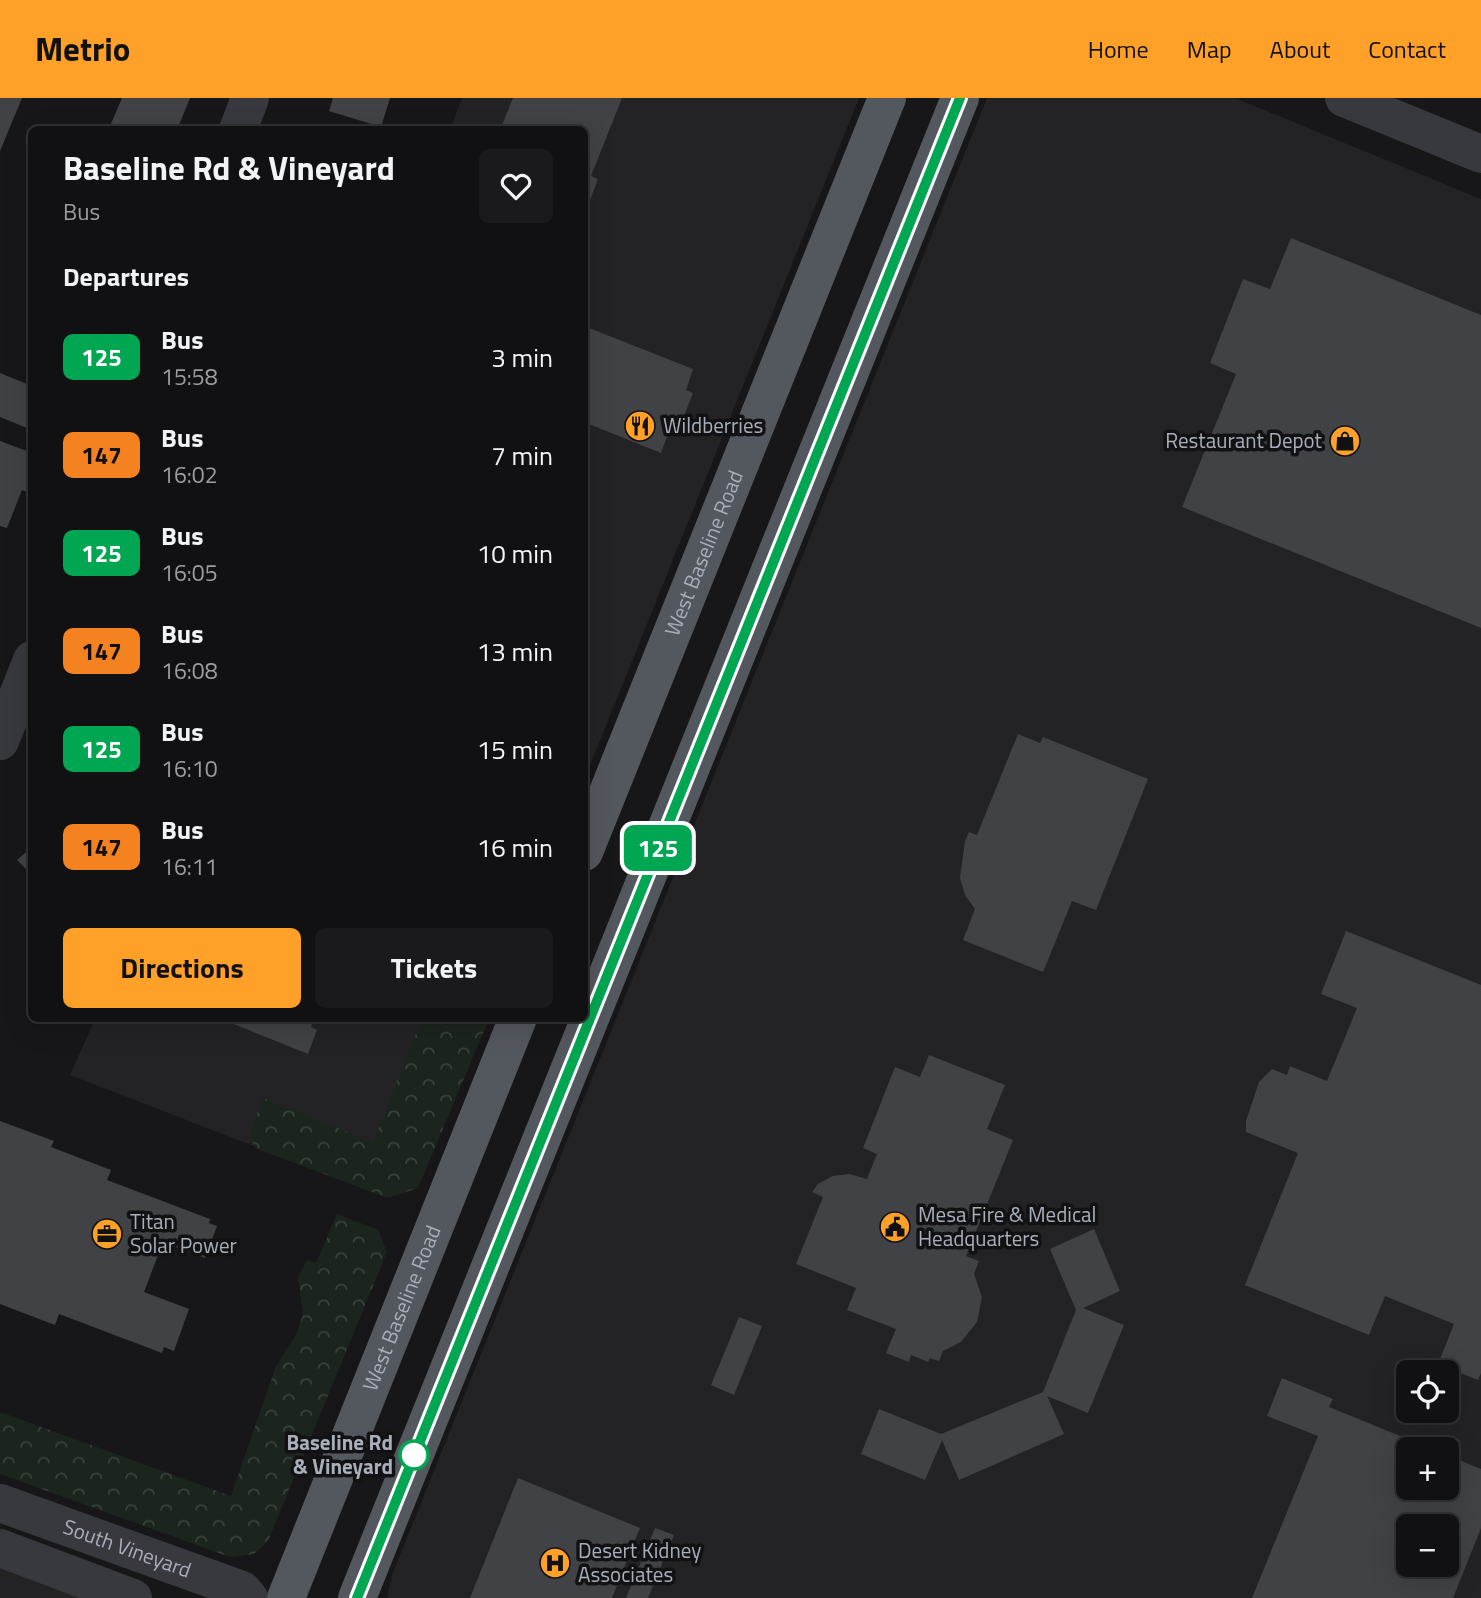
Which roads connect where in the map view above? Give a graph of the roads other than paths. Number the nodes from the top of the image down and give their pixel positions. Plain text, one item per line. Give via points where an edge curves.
1 (250, 98) edge
2 (887, 98) edge
3 (960, 98) edge
4 (1344, 98) edge
5 (240, 126) edge
6 (1481, 154) edge
7 (28, 670) edge
8 (0, 741) edge
9 (588, 842) edge
10 (516, 1022) edge
11 (0, 1503) edge
12 (0, 1548) edge
13 (133, 1598) edge
14 (249, 1598) edge
15 (286, 1598) edge
16 (357, 1598) edge

1 - 5 street
2 - 9 main road, West Baseline Road
3 - 16 main road
4 - 6 street
7 - 8 street
10 - 15 main road, West Baseline Road
11 - 14 street, South Vineyard via 242,1590
12 - 13 street, South Vineyard

